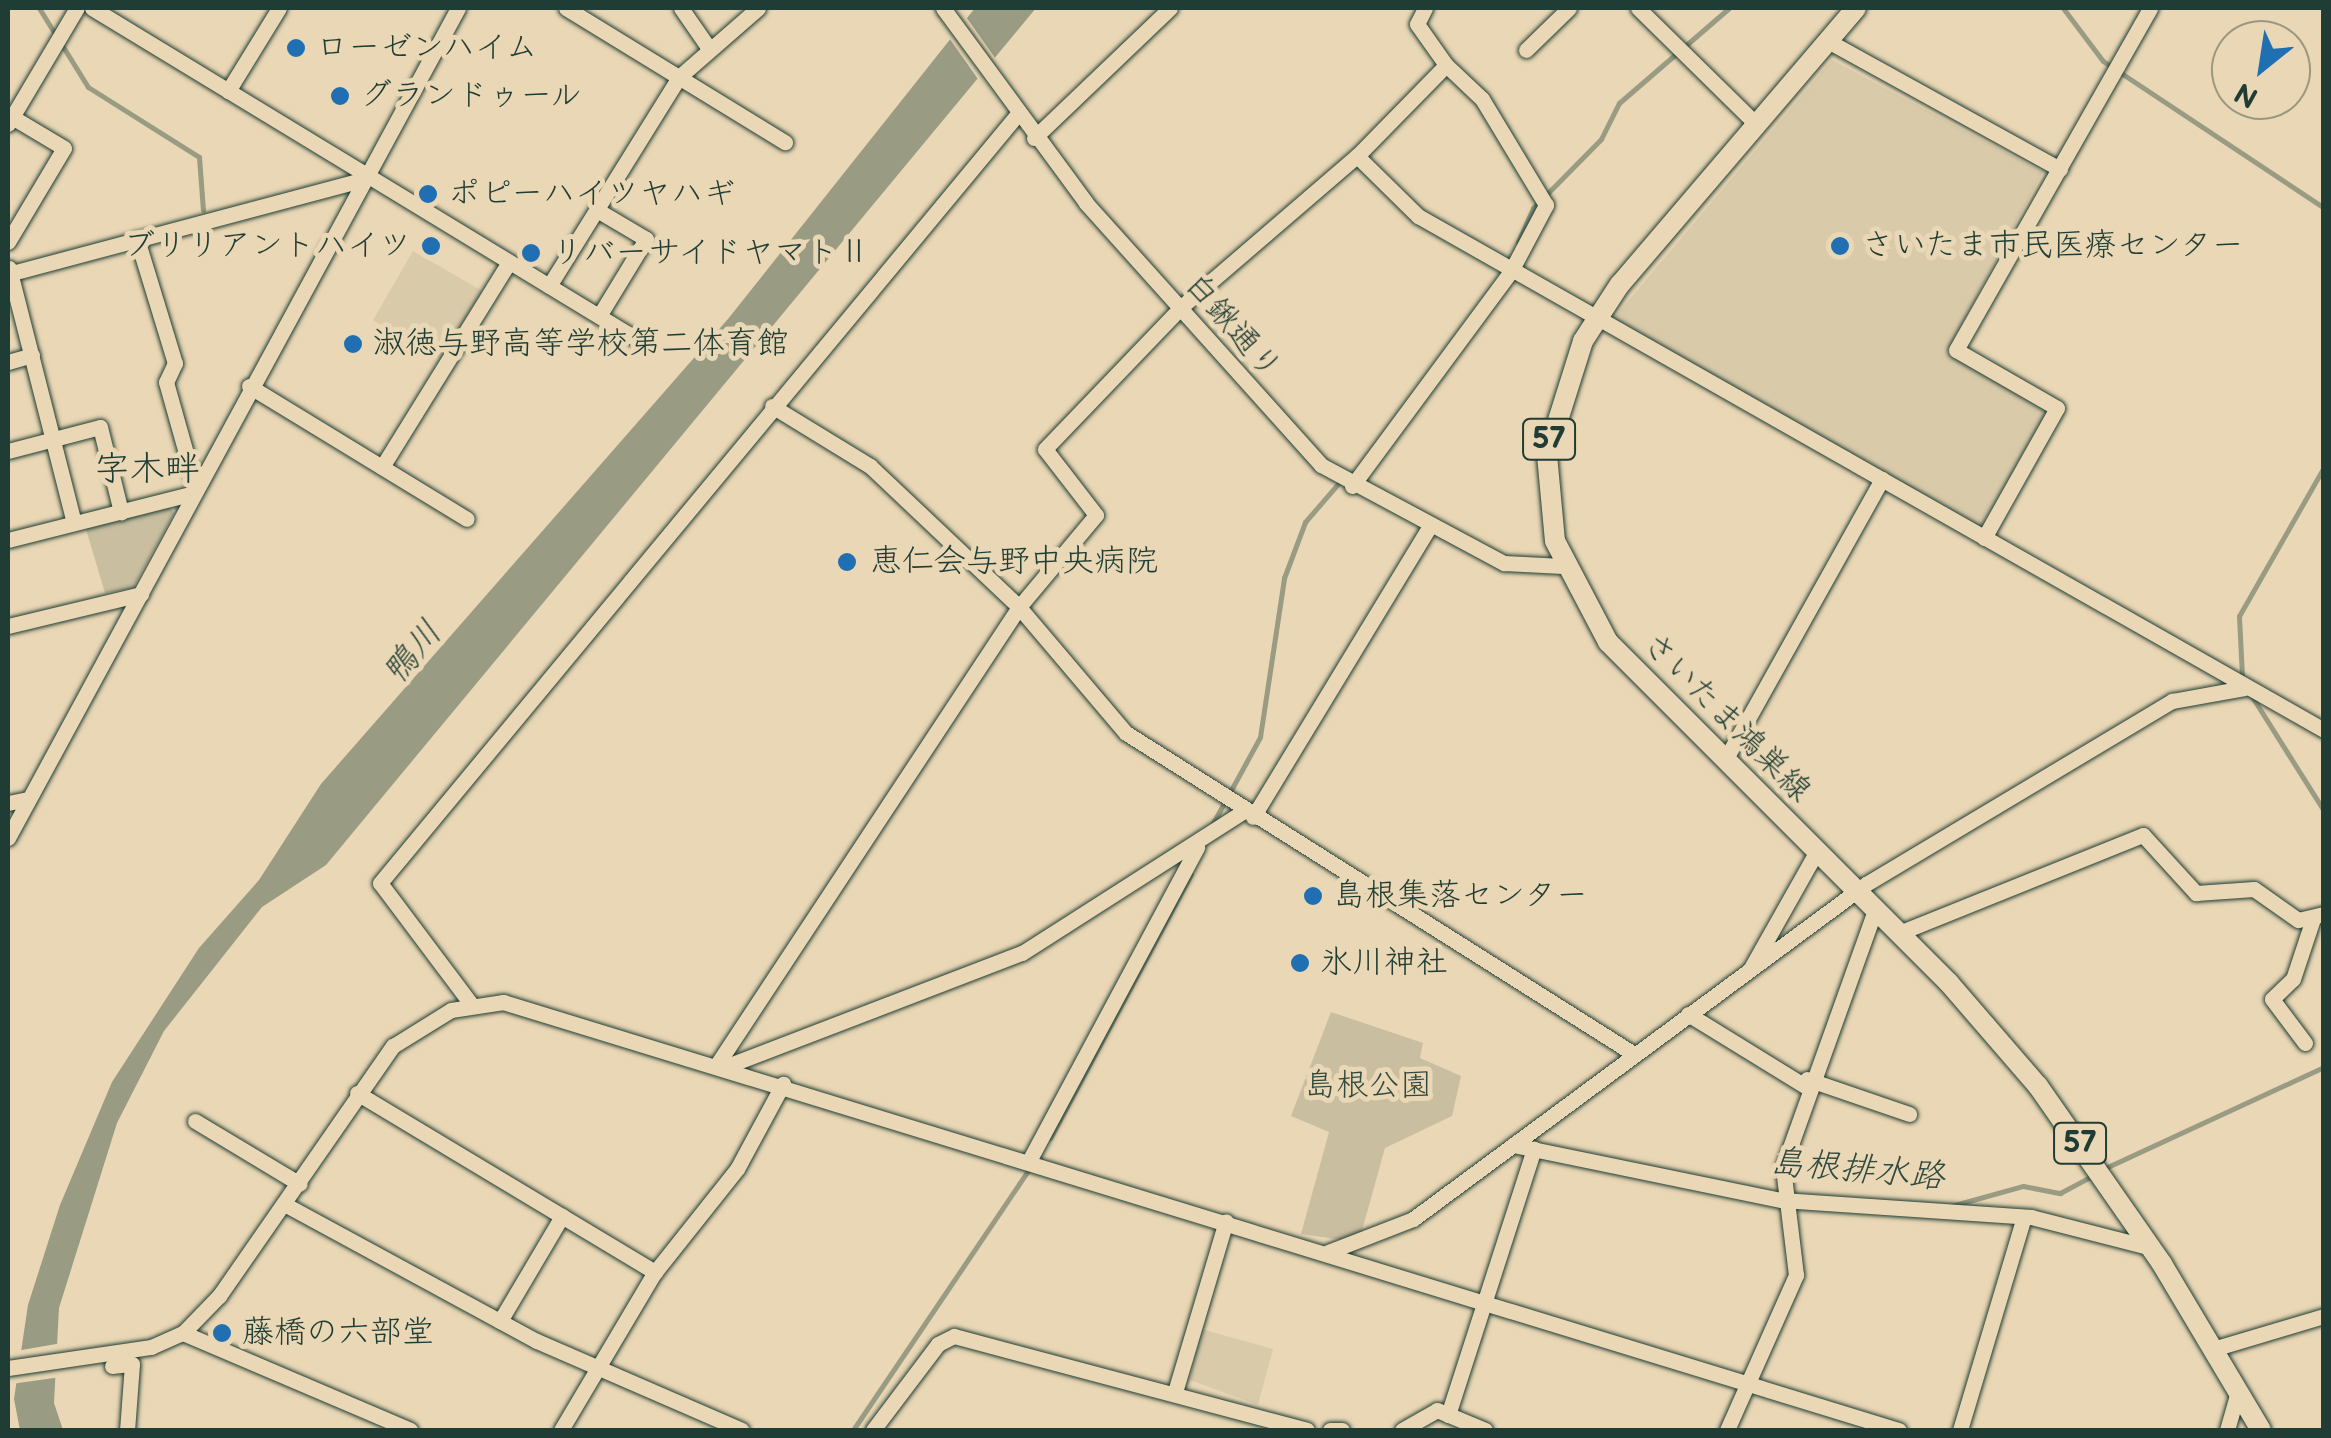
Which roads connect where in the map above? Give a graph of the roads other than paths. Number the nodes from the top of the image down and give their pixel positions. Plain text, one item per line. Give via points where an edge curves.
1 (78, 8) edge
2 (92, 8) edge
3 (279, 8) edge
4 (458, 8) edge
5 (566, 8) edge
6 (681, 8) edge
7 (758, 8) edge
8 (943, 8) edge
9 (1170, 8) edge
10 (1424, 8) edge
11 (1569, 8) edge
12 (1638, 8) edge
13 (1856, 8) edge
14 (2150, 8) edge
15 (1828, 41) junction
16 (708, 46) junction
17 (1526, 50) dead end
18 (1446, 65) junction
19 (679, 77) junction
20 (228, 91) junction
21 (1014, 110) junction
22 (10, 116) edge
23 (1758, 126) junction
24 (1034, 138) junction
25 (785, 142) dead end
26 (1357, 156) junction
27 (2060, 169) junction
28 (363, 178) junction
29 (597, 210) junction
30 (137, 239) junction
31 (8, 242) edge
32 (510, 262) junction
33 (9, 270) edge
34 (1511, 271) junction
35 (549, 286) junction
36 (1180, 308) junction
37 (599, 316) junction
38 (1596, 318) junction
39 (638, 340) dead end
40 (32, 355) junction
41 (8, 362) edge
42 (249, 386) junction
43 (772, 406) junction
44 (52, 440) junction
45 (8, 451) edge
46 (382, 468) junction
47 (1882, 479) junction
48 (1345, 481) junction
49 (195, 491) junction
50 (121, 512) junction
51 (467, 519) dead end
52 (74, 524) junction
53 (1428, 526) junction
54 (1984, 538) junction
55 (8, 540) edge
56 (1564, 566) junction
57 (141, 594) junction
58 (1019, 607) junction
59 (8, 626) edge
60 (2244, 688) junction
61 (2324, 730) edge
62 (1725, 760) junction
63 (28, 799) junction
64 (8, 803) edge
65 (1248, 814) junction
66 (8, 838) edge
67 (1199, 844) junction
68 (1816, 851) junction
69 (1855, 891) junction
70 (1875, 910) junction
71 (2318, 916) edge
72 (1899, 933) junction
73 (1751, 968) junction
74 (471, 1004) junction
75 (1688, 1014) junction
76 (2305, 1043) dead end
77 (1634, 1054) junction
78 (723, 1065) junction
79 (1806, 1083) junction
80 (783, 1084) junction
81 (357, 1093) junction
82 (1909, 1114) dead end
83 (196, 1121) dead end
84 (1513, 1144) junction
85 (1534, 1149) junction
86 (1030, 1159) junction
87 (300, 1184) junction
88 (1782, 1193) junction
89 (286, 1205) junction
90 (562, 1216) junction
91 (2024, 1217) junction
92 (1226, 1222) junction
93 (2152, 1248) junction
94 (1325, 1253) junction
95 (654, 1272) junction
96 (1484, 1302) junction
97 (2324, 1316) edge
98 (500, 1321) junction
99 (183, 1333) junction
100 (2213, 1350) junction
101 (108, 1360) junction
102 (8, 1368) edge
103 (596, 1368) junction
104 (1748, 1385) junction
105 (1175, 1392) junction
106 (2238, 1392) junction
107 (1448, 1415) junction
108 (127, 1430) edge
109 (410, 1430) edge
110 (561, 1430) edge
111 (742, 1430) edge
112 (873, 1430) edge
113 (1306, 1430) edge
114 (1330, 1430) edge
115 (1342, 1430) edge
116 (1402, 1430) edge
117 (1485, 1430) edge
118 (1726, 1430) edge
119 (1899, 1430) edge
120 (1960, 1430) edge
121 (2226, 1430) edge
122 (2261, 1430) edge

1 - 22 street
2 - 20 street
3 - 20 street
4 - 28 street
5 - 19 street
6 - 16 street
7 - 16 street
8 - 21 street, 白鍬通り
9 - 24 street
10 - 18 street via 1417,24
11 - 17 street
12 - 23 street
13 - 15 main road, さいたま鴻巣線 / 57
14 - 27 street
15 - 23 main road, さいたま鴻巣線 / 57
15 - 27 street
16 - 19 street
18 - 26 street
18 - 34 street via 1482,99 1546,205
19 - 25 street
19 - 29 street
20 - 28 street
21 - 24 street, 白鍬通り
21 - 43 street
22 - 31 street via 64,148
23 - 38 main road, さいたま鴻巣線 / 57
24 - 36 street, 白鍬通り
26 - 34 street via 1418,216
26 - 36 street
27 - 54 street via 1956,350 2057,408
28 - 30 street
28 - 32 street
28 - 42 street
29 - 35 street
29 - 37 street via 646,239
30 - 33 street
30 - 49 street via 175,363 166,382
32 - 35 street
32 - 46 street
33 - 40 street
34 - 38 street
34 - 48 street
35 - 37 street
36 - 48 street, 白鍬通り
36 - 58 street via 1044,450 1096,515
37 - 39 street
38 - 47 street
38 - 56 main road, さいたま鴻巣線 / 57 via 1560,392 1547,455 1546,505
40 - 41 street
40 - 44 street
42 - 46 street
42 - 49 street
43 - 58 street via 870,466
43 - 74 street via 380,884
44 - 45 street
44 - 50 street via 100,427
44 - 52 street
46 - 51 street
47 - 54 street
47 - 62 street
48 - 53 street, 白鍬通り
49 - 50 street
49 - 57 street
50 - 52 street
52 - 55 street
53 - 56 street, 白鍬通り via 1504,564
53 - 65 street
54 - 60 street
56 - 62 main road, さいたま鴻巣線 / 57 via 1608,642
57 - 59 street
57 - 63 street
58 - 65 street via 1126,733
58 - 78 street
60 - 61 street
60 - 69 street via 2172,701
62 - 68 main road, さいたま鴻巣線 / 57
63 - 64 street
63 - 66 street
65 - 67 street
65 - 77 street
67 - 78 street via 992,967
67 - 86 street
68 - 69 main road, さいたま鴻巣線 / 57
68 - 73 street
69 - 70 main road, さいたま鴻巣線 / 57
69 - 73 street
70 - 72 main road, さいたま鴻巣線 / 57
70 - 79 street
71 - 72 street via 2298,920 2254,889 2187,889 2143,835
71 - 76 street via 2293,979 2272,999
72 - 93 main road, さいたま鴻巣線 / 57 via 2038,1086
73 - 75 street
74 - 78 street via 525,1006
74 - 81 street via 405,1035
75 - 77 street
75 - 79 street
77 - 84 street
78 - 80 street
79 - 82 street
79 - 88 street
80 - 86 street
80 - 95 street via 736,1169
81 - 87 street
81 - 90 street
83 - 87 street
84 - 85 street
84 - 94 street via 1379,1239
85 - 88 street
85 - 96 street
86 - 92 street
87 - 89 street
88 - 91 street
88 - 104 street via 1796,1275
89 - 98 street
89 - 99 street
90 - 95 street
90 - 98 street
91 - 93 street
91 - 120 street
92 - 94 street
92 - 105 street
93 - 100 main road, さいたま鴻巣線 / 57
94 - 96 street
95 - 103 street
96 - 104 street
96 - 107 street
97 - 100 street
98 - 103 street
99 - 101 street
99 - 109 street
100 - 106 main road, さいたま鴻巣線 / 57
101 - 102 street
101 - 108 street via 132,1364
103 - 110 street
103 - 111 street
104 - 118 street
104 - 119 street
105 - 112 street via 954,1336 938,1344
105 - 113 street
106 - 121 street
106 - 122 main road, さいたま鴻巣線 / 57
107 - 116 street via 1420,1416
107 - 117 street
114 - 115 street

